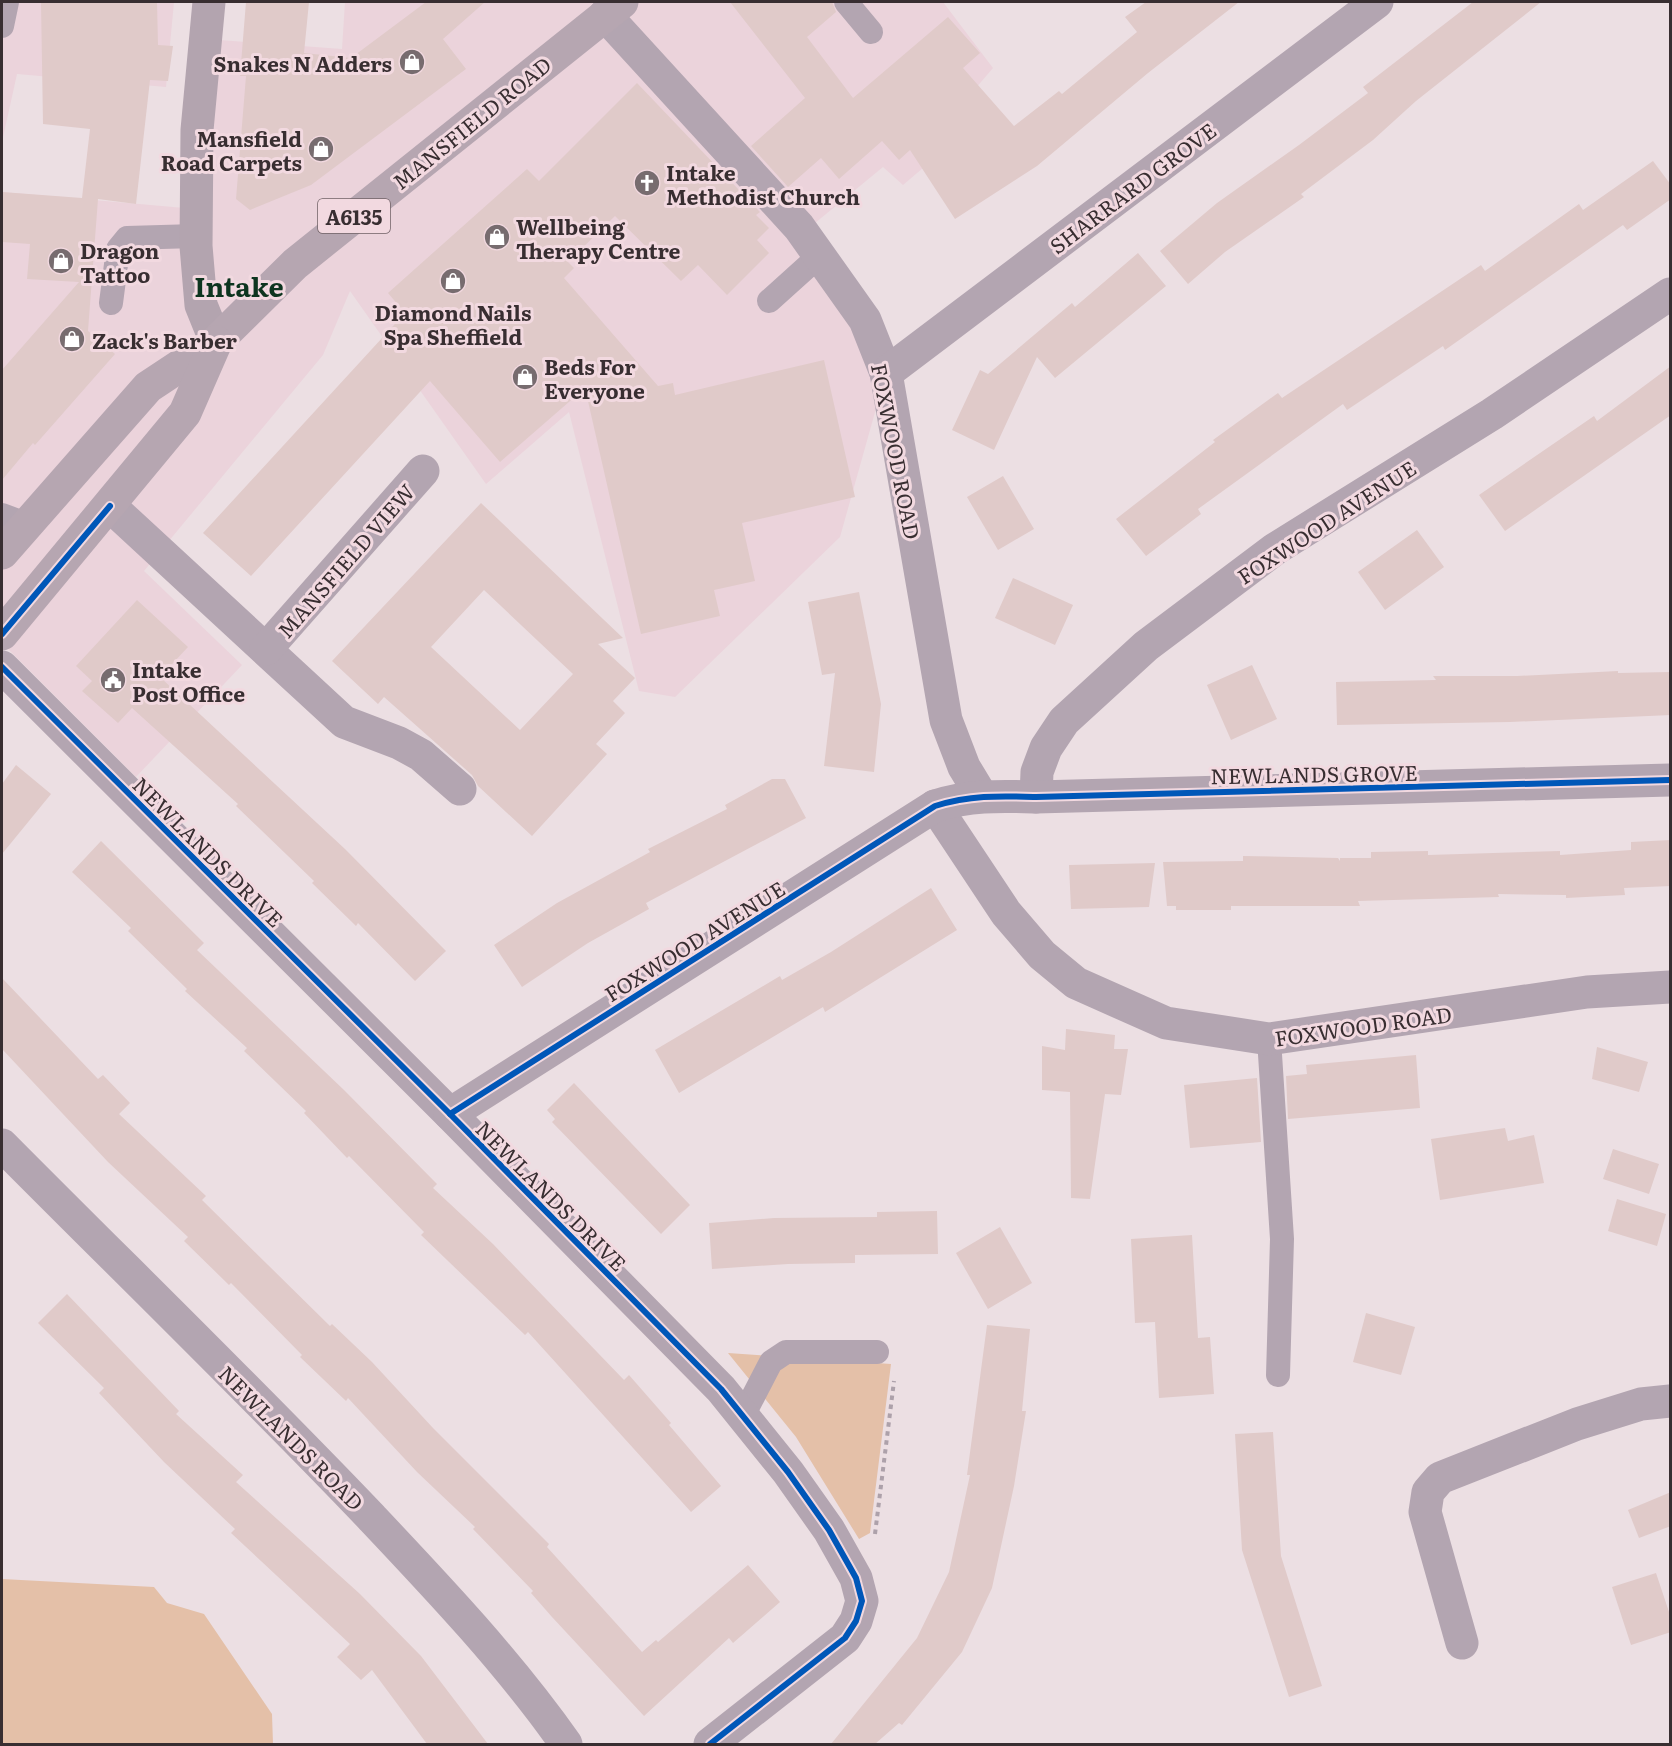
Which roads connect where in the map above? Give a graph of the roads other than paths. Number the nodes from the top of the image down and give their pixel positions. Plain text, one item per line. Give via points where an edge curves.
1 (7, 2) edge
2 (209, 2) edge
3 (846, 2) edge
4 (1377, 2) edge
5 (614, 8) edge
6 (2, 26) edge
7 (871, 32) dead end
8 (196, 236) junction
9 (819, 255) junction
10 (1671, 294) edge
11 (769, 301) dead end
12 (111, 303) dead end
13 (216, 342) junction
14 (886, 373) junction
15 (423, 471) dead end
16 (110, 506) junction
17 (14, 520) edge
18 (2, 553) edge
19 (2, 634) edge
20 (266, 649) junction
21 (2, 667) edge
22 (1671, 780) edge
23 (460, 789) dead end
24 (1036, 797) junction
25 (958, 800) junction
26 (1671, 987) edge
27 (1269, 1039) junction
28 (450, 1114) junction
29 (4, 1153) edge
30 (877, 1352) dead end
31 (1278, 1375) dead end
32 (1671, 1401) edge
33 (742, 1418) junction
34 (1462, 1644) dead end
35 (566, 1744) edge
36 (710, 1744) edge

1 - 6 lane
2 - 8 main road via 197,130
3 - 7 lane
4 - 14 street, SHARRARD GROVE
5 - 9 street, FOXWOOD ROAD via 800,227
5 - 13 main road, MANSFIELD ROAD / A6135 via 295,264
8 - 12 lane via 127,238 118,249
8 - 13 main road via 201,305
9 - 11 lane
9 - 14 street, FOXWOOD ROAD via 865,320
10 - 24 street, FOXWOOD AVENUE via 1492,414 1275,549 1146,646 1064,722 1046,748 1037,772
13 - 16 main road, MANSFIELD ROAD / A6135 via 185,413
13 - 17 main road, MANSFIELD ROAD / A6135 via 148,387
14 - 25 street, FOXWOOD ROAD via 946,720 964,766
15 - 20 street, MANSFIELD VIEW
16 - 19 main road, MANSFIELD ROAD / A6135
16 - 20 street, MANSFIELD VIEW
17 - 18 main road, MANSFIELD ROAD / A6135
20 - 23 street, MANSFIELD VIEW via 344,722 421,755
21 - 28 street, NEWLANDS DRIVE
22 - 24 street, NEWLANDS GROVE
24 - 25 street, NEWLANDS GROVE
25 - 27 street, FOXWOOD ROAD via 1006,913 1042,955 1076,983 1166,1023
25 - 28 street, FOXWOOD AVENUE
26 - 27 street, FOXWOOD ROAD via 1587,992
27 - 31 lane via 1282,1239
28 - 33 street, NEWLANDS DRIVE via 721,1389
29 - 35 street, NEWLANDS ROAD via 314,1457 461,1612
30 - 33 lane via 786,1352 771,1362
32 - 34 street via 1641,1404 1577,1424 1440,1478 1428,1492 1425,1512
33 - 36 street, NEWLANDS DRIVE via 830,1530 856,1578 862,1601 845,1638

